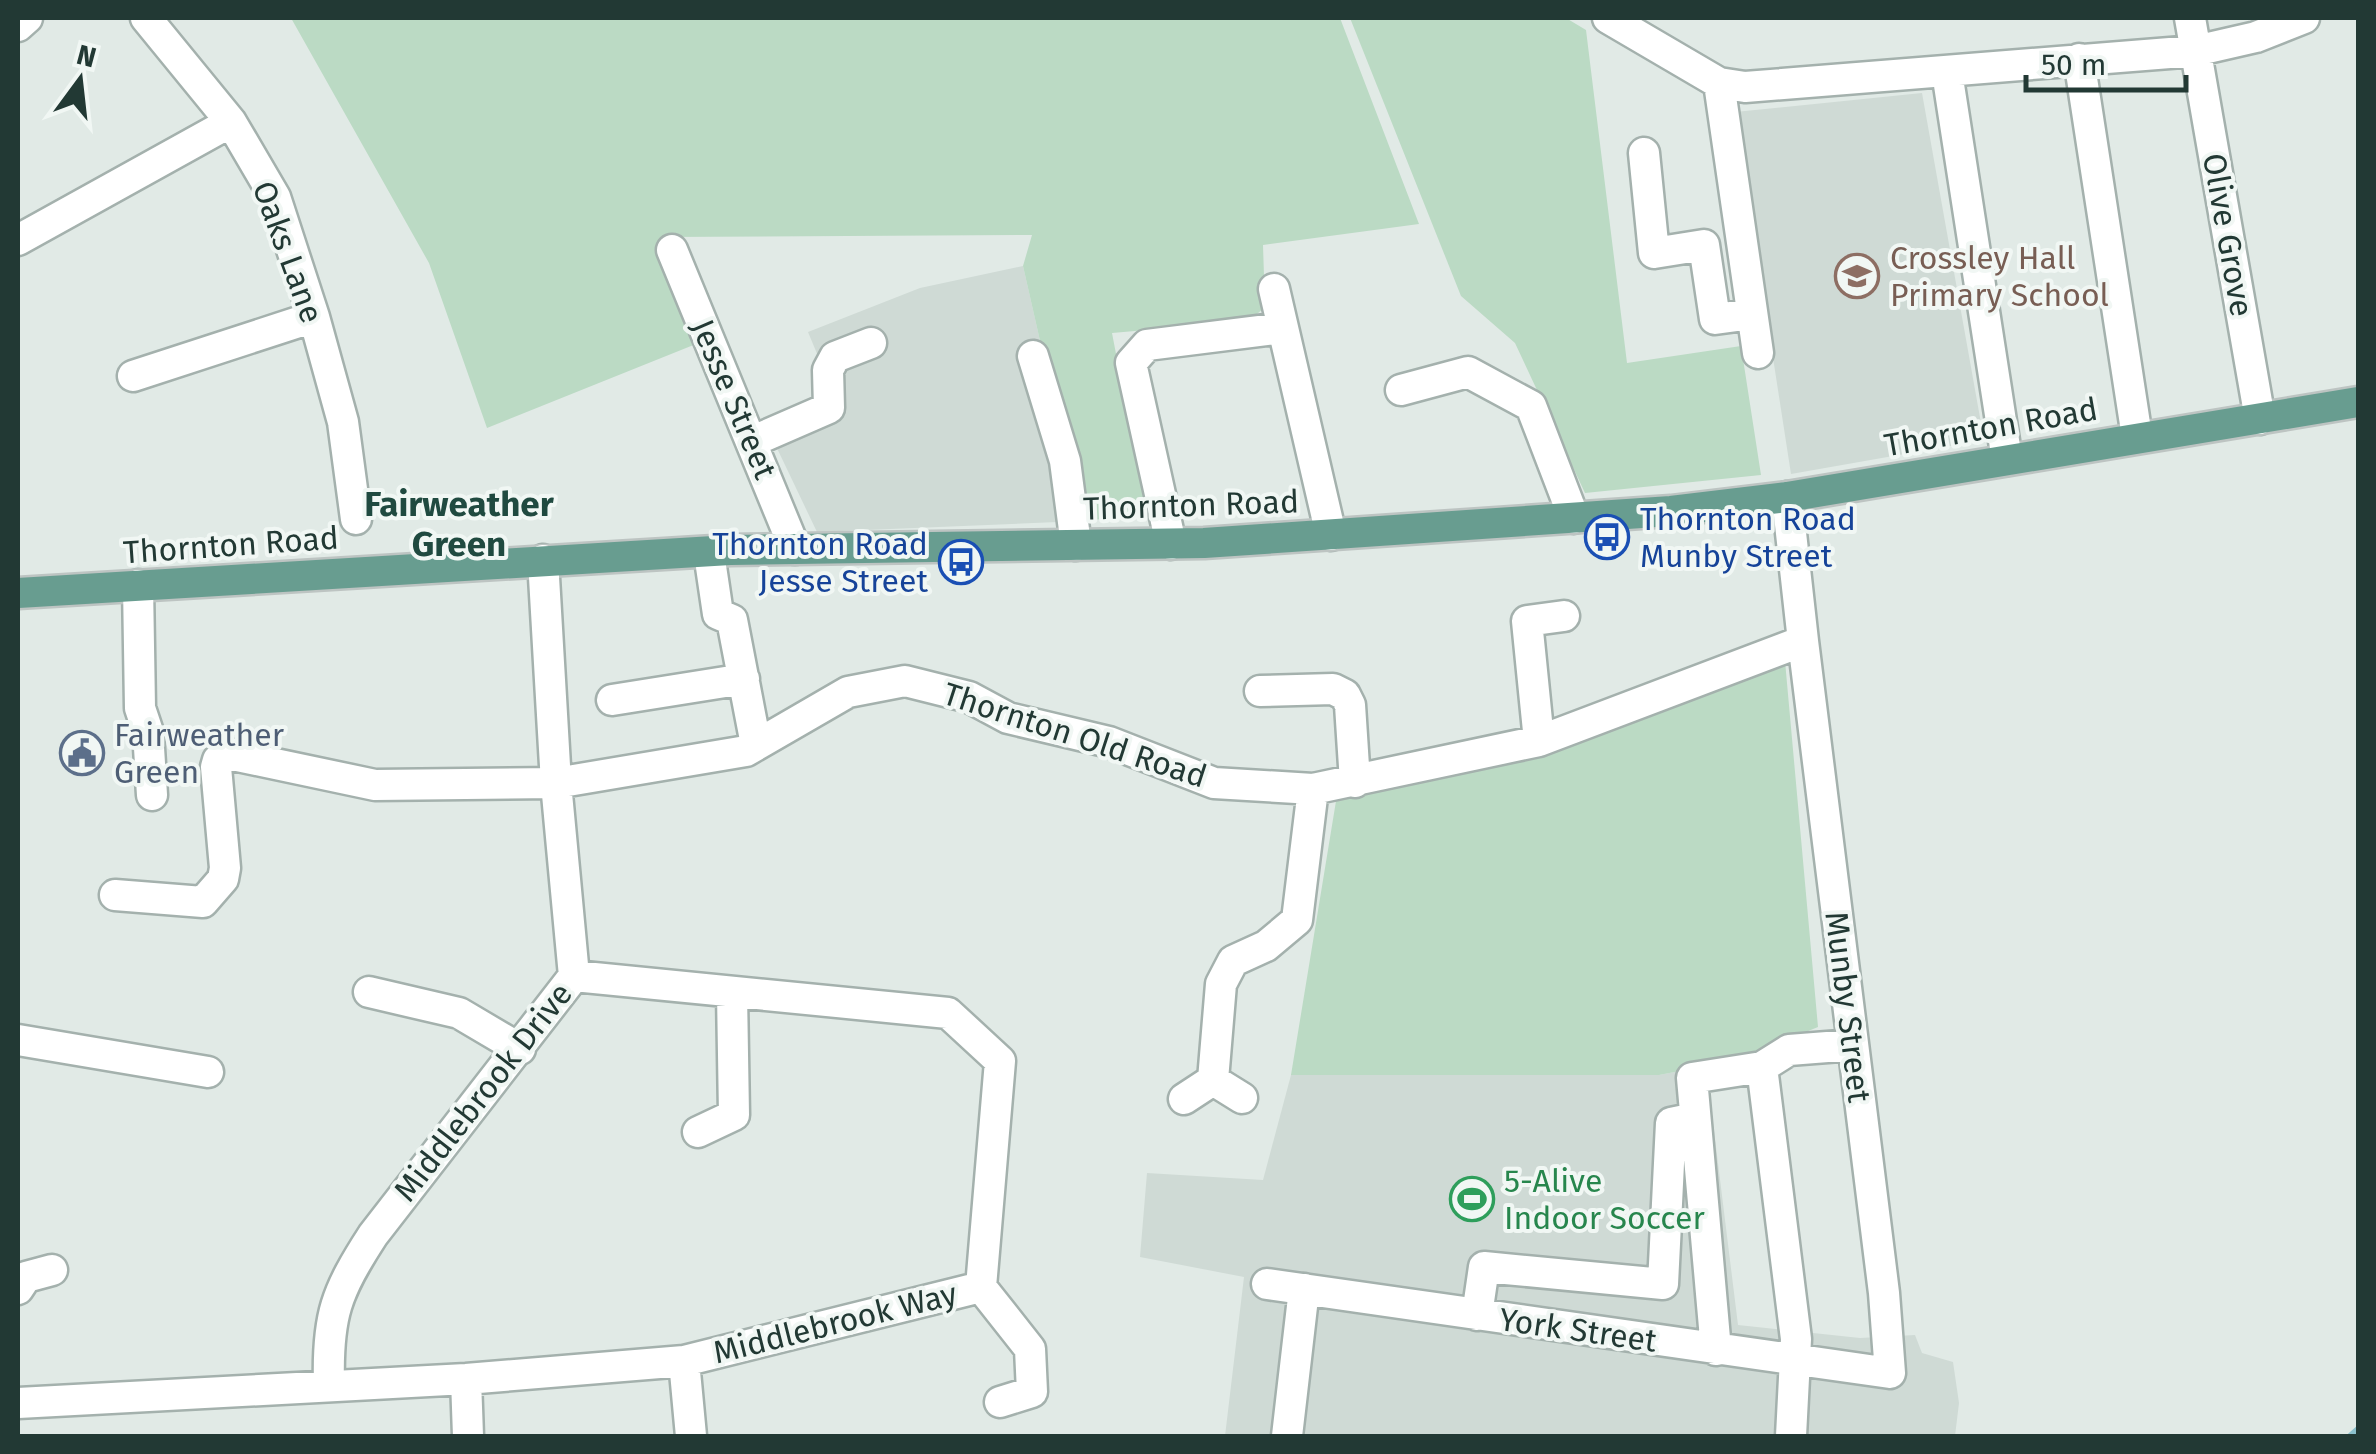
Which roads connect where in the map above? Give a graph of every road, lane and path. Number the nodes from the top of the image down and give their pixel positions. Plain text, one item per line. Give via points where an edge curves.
1 (27, 18) edge
2 (146, 18) edge
3 (1608, 18) edge
4 (2190, 18) edge
5 (2304, 18) edge
6 (18, 26) edge
7 (2195, 51) junction
8 (2078, 59) junction
9 (1947, 72) junction
10 (1720, 83) junction
11 (230, 122) junction
12 (1644, 153) dead end
13 (18, 240) edge
14 (672, 250) dead end
15 (1274, 289) dead end
16 (1752, 314) junction
17 (314, 317) junction
18 (1282, 328) junction
19 (871, 344) dead end
20 (1758, 353) dead end
21 (1033, 356) dead end
22 (133, 376) dead end
23 (1401, 390) dead end
24 (2358, 402) edge
25 (2260, 420) junction
26 (2136, 436) junction
27 (751, 442) junction
28 (2007, 460) junction
29 (1786, 497) junction
30 (1574, 518) junction
31 (356, 519) dead end
32 (1330, 534) junction
33 (1171, 544) junction
34 (1076, 545) junction
35 (796, 549) junction
36 (709, 553) junction
37 (543, 560) junction
38 (138, 586) junction
39 (18, 593) edge
40 (1564, 616) dead end
41 (1803, 641) junction
42 (744, 679) junction
43 (1260, 692) dead end
44 (612, 700) dead end
45 (1538, 740) junction
46 (756, 745) junction
47 (1355, 782) junction
48 (556, 784) junction
49 (1313, 788) junction
50 (152, 796) dead end
51 (116, 895) dead end
52 (574, 976) junction
53 (370, 992) dead end
54 (732, 993) junction
55 (18, 1040) edge
56 (1853, 1044) junction
57 (520, 1049) junction
58 (1762, 1067) junction
59 (208, 1072) dead end
60 (1213, 1080) junction
61 (1242, 1098) dead end
62 (1184, 1099) dead end
63 (1696, 1118) junction
64 (698, 1132) dead end
65 (52, 1270) dead end
66 (1267, 1284) dead end
67 (981, 1286) junction
68 (18, 1288) edge
69 (1304, 1289) junction
70 (1477, 1315) junction
71 (1716, 1350) junction
72 (1796, 1361) junction
73 (684, 1362) junction
74 (1890, 1374) joint
75 (466, 1379) junction
76 (329, 1384) junction
77 (1000, 1402) dead end
78 (18, 1403) edge
79 (468, 1436) edge
80 (691, 1436) edge
81 (1287, 1436) edge
82 (1792, 1436) edge

1 - 6 street
2 - 11 street, Oaks Lane
3 - 10 street
4 - 7 street, Olive Grove
5 - 7 street
7 - 8 street
7 - 25 street, Olive Grove
8 - 9 street
8 - 26 street
9 - 10 street via 1745,87
9 - 28 street
10 - 16 street
11 - 13 street
11 - 17 street, Oaks Lane via 275,197
12 - 16 street via 1654,253 1704,245 1716,319
14 - 27 street, Jesse Street
15 - 18 street
16 - 20 street
17 - 22 street
17 - 31 street, Oaks Lane via 343,422
18 - 32 street
18 - 33 street via 1147,345 1131,364
19 - 27 street via 835,356 828,370 830,408
21 - 34 street via 1066,461
23 - 30 street via 1468,372 1531,406
24 - 25 main road, Thornton Road
25 - 26 main road, Thornton Road
26 - 28 main road, Thornton Road
27 - 35 street, Jesse Street
28 - 29 main road, Thornton Road
29 - 30 main road, Thornton Road
29 - 41 street
30 - 32 main road, Thornton Road
32 - 33 main road, Thornton Road
33 - 34 main road, Thornton Road
34 - 35 main road, Thornton Road
35 - 36 main road, Thornton Road
36 - 37 main road, Thornton Road
36 - 42 street via 718,614 732,620
37 - 38 main road, Thornton Road
37 - 48 street, Middlebrook Drive
38 - 39 main road, Thornton Road
38 - 50 street via 140,708
40 - 45 street via 1527,621
41 - 45 street, Thornton Old Road
41 - 56 street, Munby Street
42 - 44 street
42 - 46 street
43 - 47 street via 1332,689 1345,695
45 - 47 street, Thornton Old Road
46 - 48 street, Thornton Old Road
46 - 49 street, Thornton Old Road via 848,692 905,681 969,697 1008,718 1109,742 1214,783
47 - 49 street, Thornton Old Road
48 - 51 street, Thornton Old Road via 375,785 228,754 218,760 222,879 203,902
48 - 52 street, Middlebrook Drive
49 - 60 street via 1296,920 1266,946 1233,961 1220,984
52 - 54 street, Middlebrook Way
52 - 57 street, Middlebrook Drive
53 - 57 street via 459,1013
54 - 64 street via 734,1115
54 - 67 street, Middlebrook Way via 948,1013 1000,1061
55 - 59 street
56 - 58 street via 1789,1050
56 - 74 street, Munby Street
57 - 76 street, Middlebrook Drive via 344,1278 328,1335
58 - 63 street via 1692,1078
58 - 72 street
60 - 61 street
60 - 62 street
63 - 70 street via 1671,1123 1663,1284 1484,1268
63 - 71 street
65 - 68 street via 26,1278
66 - 69 street, York Street
67 - 73 street, Middlebrook Way
67 - 77 street via 1030,1349 1032,1392
69 - 70 street, York Street
69 - 81 street
70 - 71 street, York Street
71 - 72 street, York Street
72 - 74 street, York Street
72 - 82 street
73 - 75 street, Middlebrook Way
73 - 80 street
75 - 76 street, Middlebrook Way
75 - 79 street
76 - 78 street, Middlebrook Way

